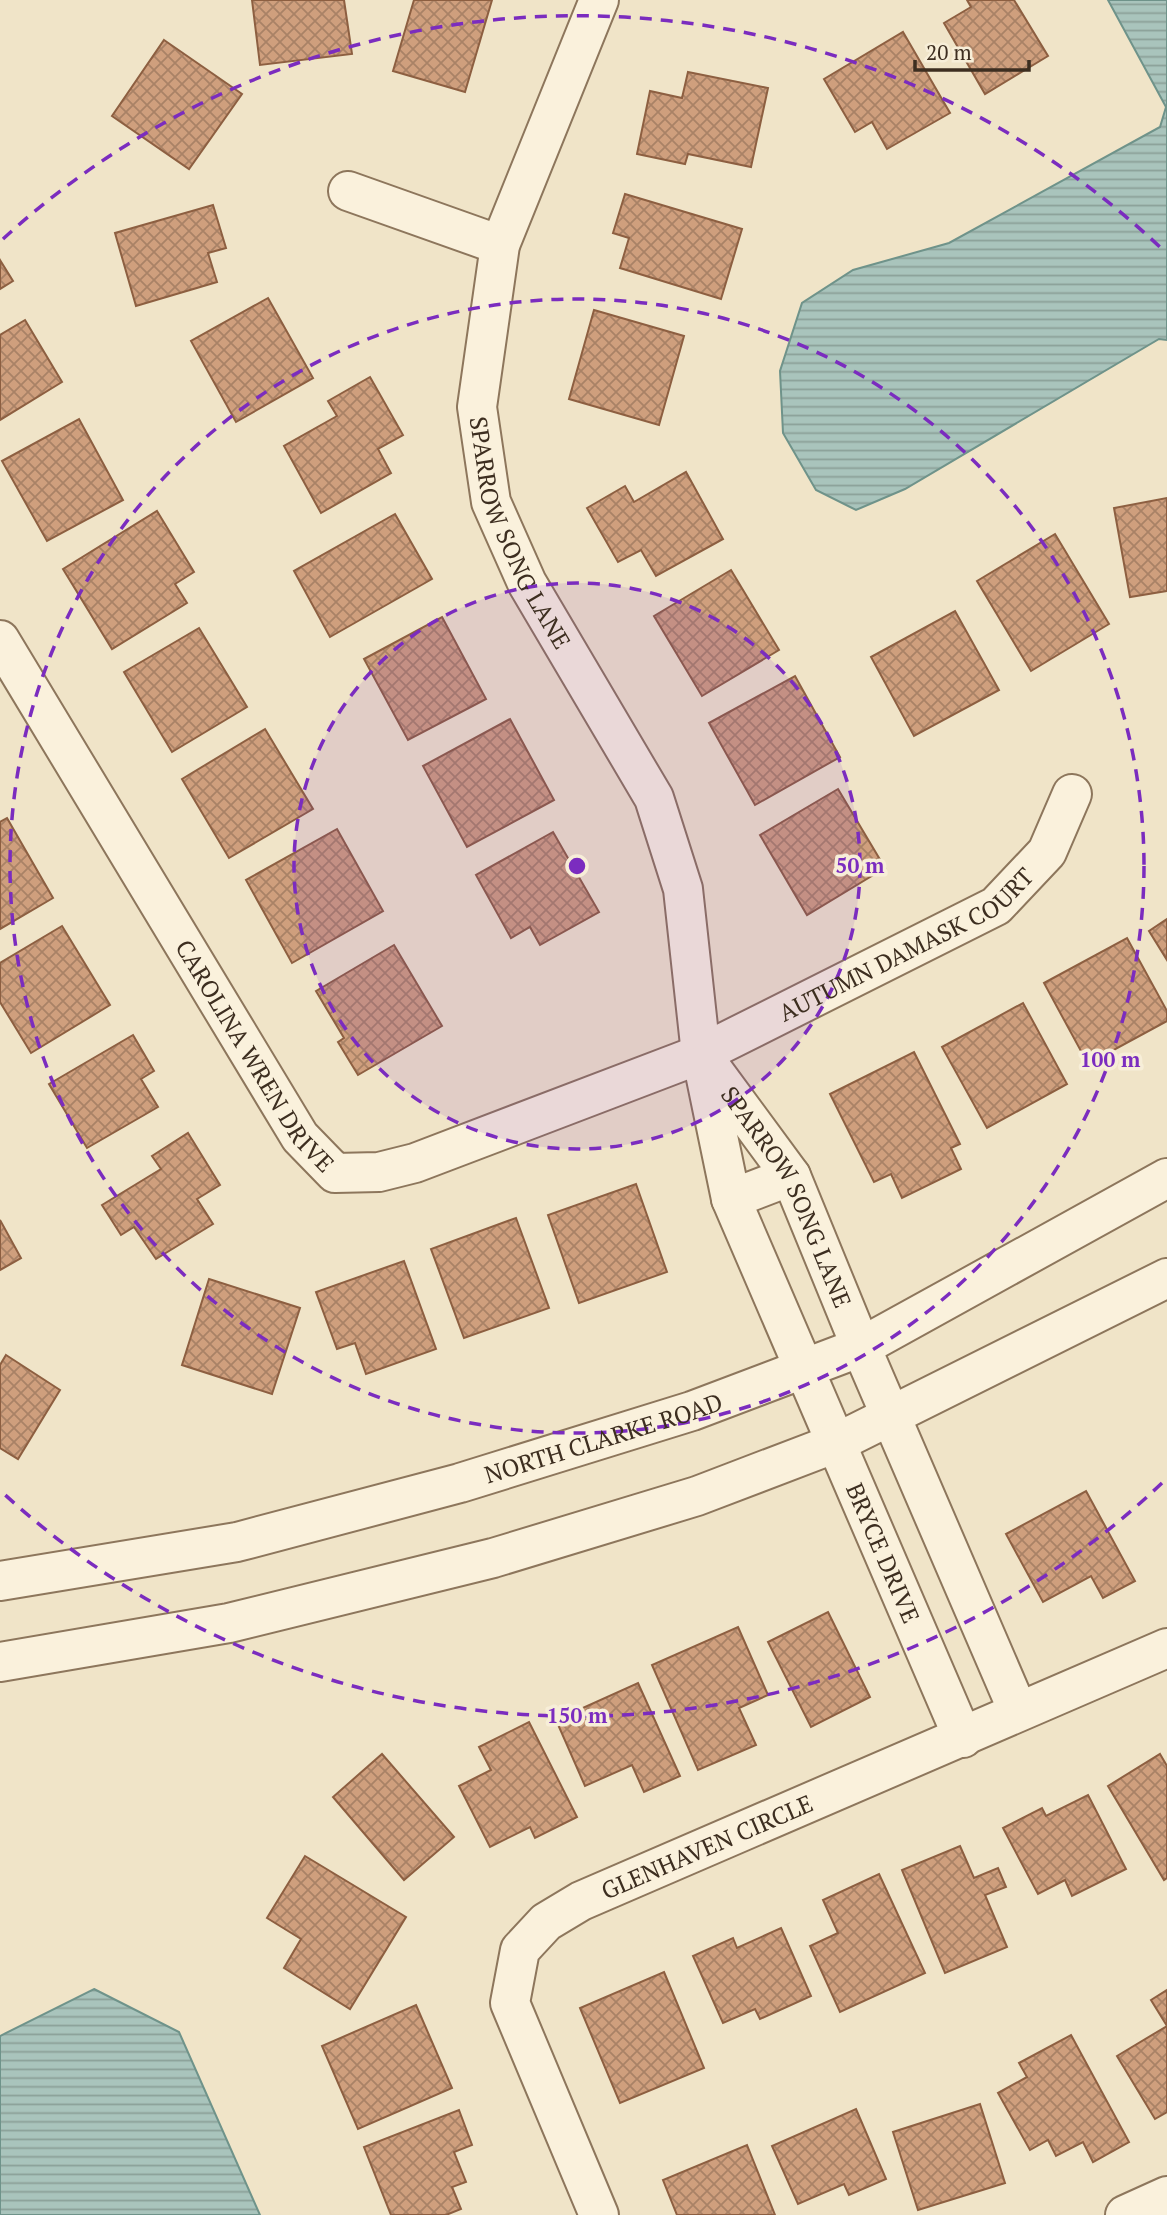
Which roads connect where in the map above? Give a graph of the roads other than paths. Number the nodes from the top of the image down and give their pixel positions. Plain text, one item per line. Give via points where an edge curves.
1 (598, 0) edge
2 (348, 191) dead end
3 (500, 246) junction
4 (0, 640) edge
5 (1072, 794) dead end
6 (701, 1054) junction
7 (791, 1176) junction
8 (1167, 1178) edge
9 (731, 1199) junction
10 (1167, 1278) edge
11 (861, 1347) junction
12 (804, 1369) junction
13 (891, 1416) junction
14 (836, 1443) junction
15 (0, 1581) edge
16 (1167, 1648) edge
17 (0, 1662) edge
18 (1018, 1711) junction
19 (963, 1738) junction
20 (1167, 2196) edge
21 (599, 2215) edge
22 (1125, 2215) edge

1 - 3 street, SPARROW SONG LANE
2 - 3 street
3 - 6 street, SPARROW SONG LANE via 477,407 491,502 527,583 654,798 683,889
4 - 6 street, CAROLINA WREN DRIVE via 300,1137 335,1172 379,1172 415,1163
5 - 6 street, AUTUMN DAMASK COURT via 1047,852 996,906
6 - 7 street, SPARROW SONG LANE
6 - 9 street, SPARROW SONG LANE
7 - 9 street
7 - 11 street, SPARROW SONG LANE
8 - 11 street, NORTH CLARKE ROAD
9 - 12 street, SPARROW SONG LANE
10 - 13 street
11 - 12 street, NORTH CLARKE ROAD
11 - 13 street
12 - 14 street, BRYCE DRIVE
12 - 15 street, NORTH CLARKE ROAD via 692,1411 460,1483 237,1542
13 - 14 street
13 - 18 street
14 - 17 street via 697,1496 493,1558 229,1623
14 - 19 street, BRYCE DRIVE
16 - 18 street, GLENHAVEN CIRCLE
18 - 19 street, GLENHAVEN CIRCLE
19 - 21 street, GLENHAVEN CIRCLE via 581,1900 546,1922 520,1951 510,2003
20 - 22 street

